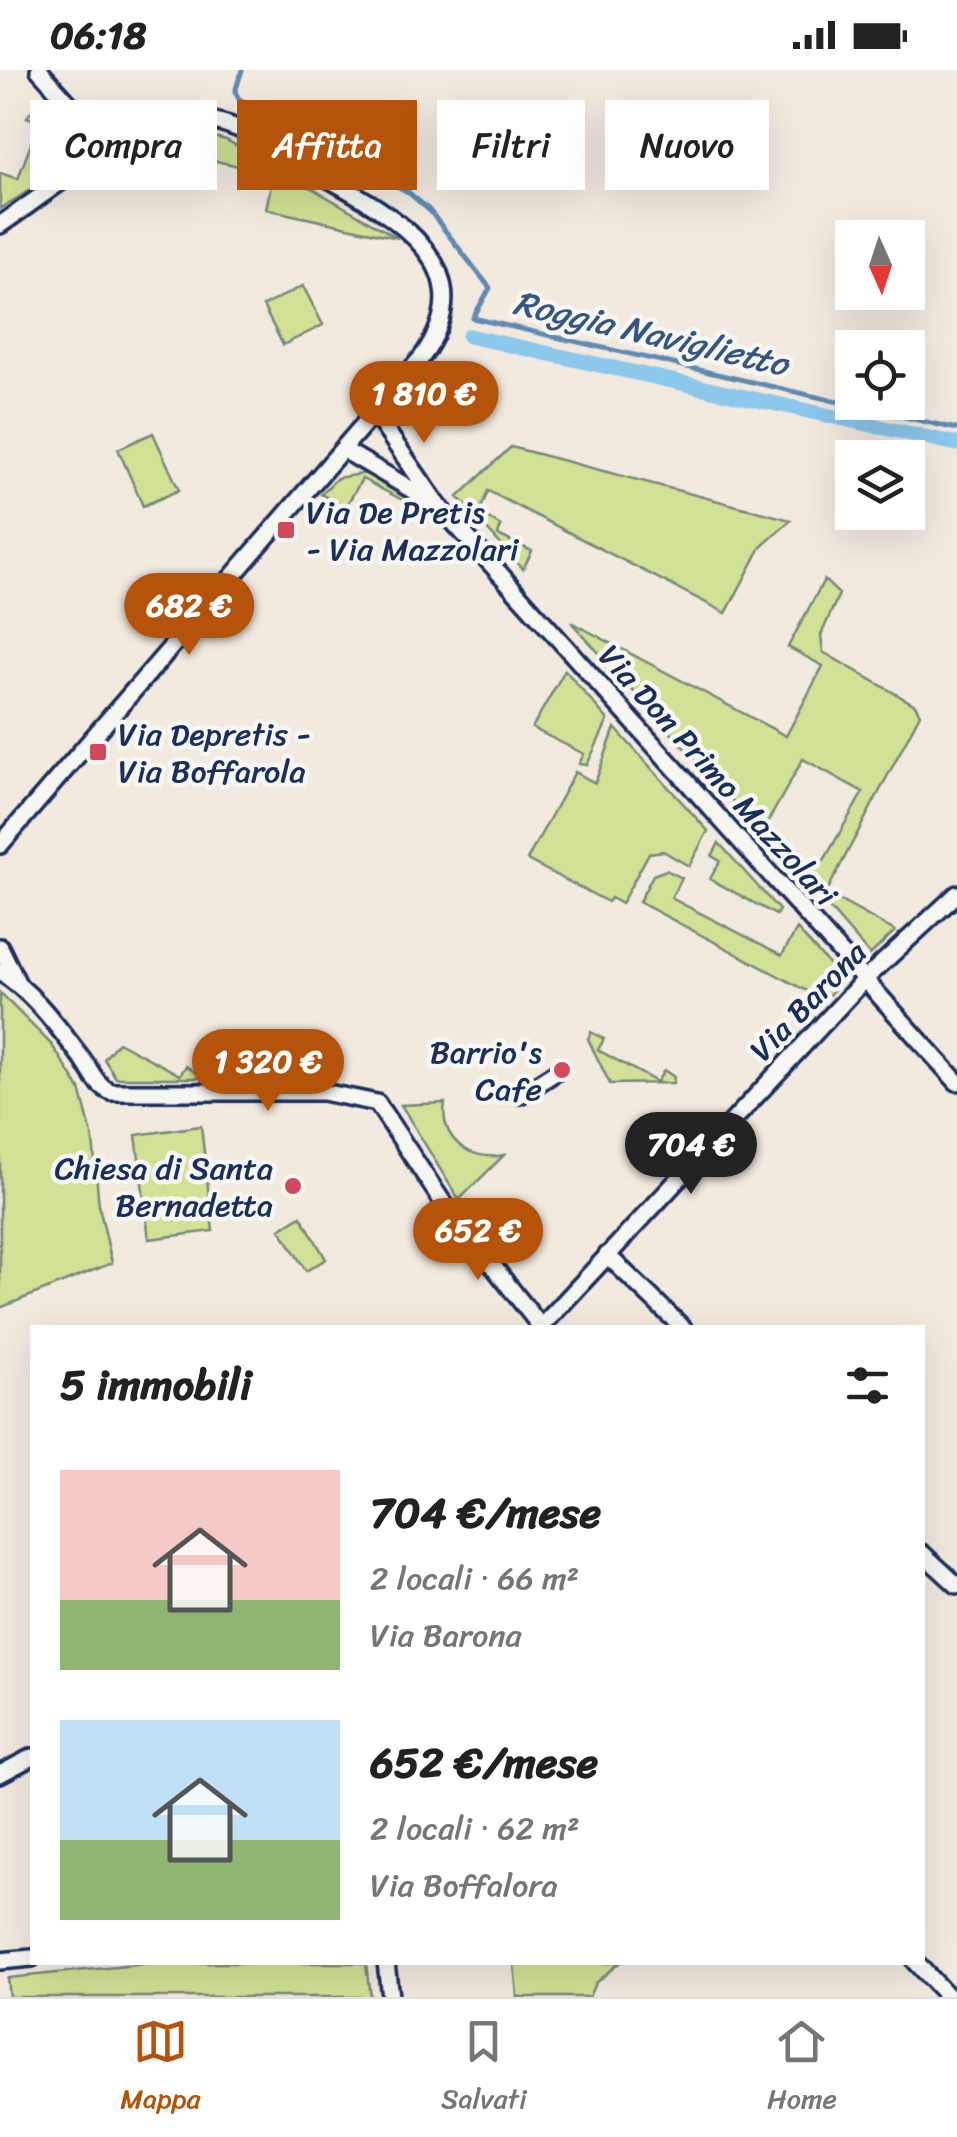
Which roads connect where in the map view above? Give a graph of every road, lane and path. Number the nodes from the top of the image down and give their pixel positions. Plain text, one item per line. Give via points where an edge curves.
1 (40, 70) edge
2 (64, 100) edge
3 (217, 121) edge
4 (53, 190) edge
5 (0, 225) edge
6 (374, 413) junction
7 (344, 450) junction
8 (438, 504) junction
9 (0, 845) edge
10 (957, 894) edge
11 (0, 946) edge
12 (0, 972) edge
13 (864, 980) junction
14 (17, 982) junction
15 (556, 1072) dead end
16 (957, 1082) edge
17 (520, 1095) dead end
18 (607, 1254) junction
19 (538, 1325) edge
20 (542, 1325) edge
21 (680, 1325) edge
22 (925, 1556) edge
23 (957, 1585) edge
24 (30, 1758) edge
25 (0, 1774) edge
26 (30, 1958) edge
27 (0, 1961) edge
28 (386, 1965) edge
29 (918, 1965) edge
30 (390, 1997) edge
31 (948, 1997) edge

1 - 2 street
3 - 6 street via 412,231 438,274 440,313 428,349
4 - 5 street
6 - 7 street
6 - 8 street, Via Don Primo Mazzolari
7 - 8 street, Via Don Primo Mazzolari
7 - 9 street
8 - 13 street, Via Don Primo Mazzolari
10 - 13 street, Via Barona
11 - 14 street
12 - 14 street
13 - 16 street, Via Don Primo Mazzolari
13 - 18 street, Via Barona
14 - 19 street via 111,1092 324,1092 376,1103
15 - 17 street
18 - 20 street, Via Barona
18 - 21 street
22 - 23 street
24 - 25 street
26 - 27 street
28 - 30 street
29 - 31 street

